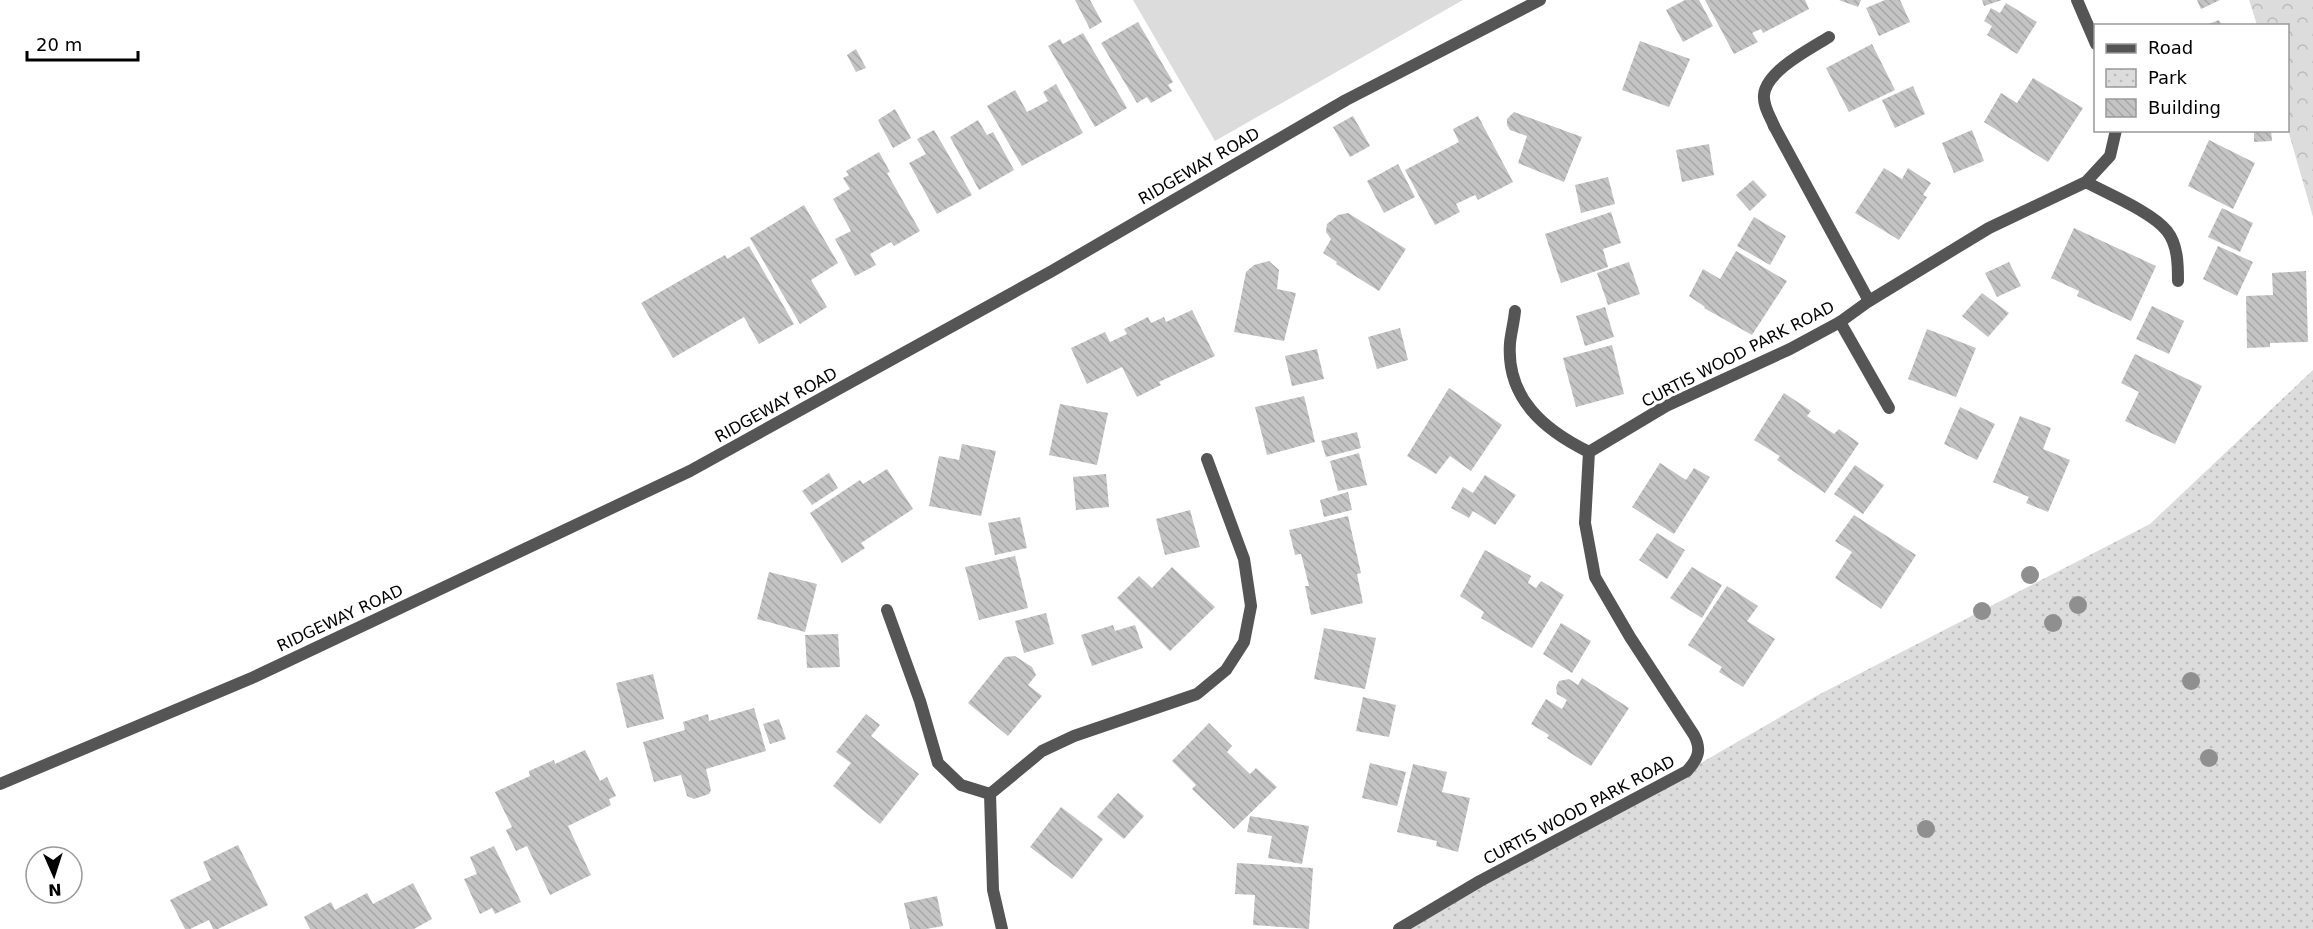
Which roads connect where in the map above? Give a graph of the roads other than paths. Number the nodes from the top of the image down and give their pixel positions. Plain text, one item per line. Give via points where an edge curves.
1 (1540, 0) edge
2 (2077, 0) edge
3 (1829, 37) dead end
4 (2094, 39) edge
5 (2116, 132) edge
6 (2086, 182) junction
7 (2178, 281) dead end
8 (1869, 301) junction
9 (1515, 311) dead end
10 (1840, 322) junction
11 (1889, 408) dead end
12 (1589, 452) junction
13 (1207, 459) dead end
14 (887, 610) dead end
15 (0, 784) edge
16 (990, 794) junction
17 (1002, 929) edge
18 (1399, 929) edge

1 - 15 street, RIDGEWAY ROAD via 1346,100 1052,272 690,471 254,677
2 - 4 street
3 - 8 street via 1778,71 1768,83 1765,105
5 - 6 street, CURTIS WOOD PARK ROAD via 2110,156
6 - 7 street via 2150,217 2168,232 2177,254
6 - 8 street, CURTIS WOOD PARK ROAD via 1989,228
8 - 10 street, CURTIS WOOD PARK ROAD
9 - 12 street via 1510,344 1512,372 1523,400 1539,421
10 - 11 street
10 - 12 street, CURTIS WOOD PARK ROAD via 1666,406
12 - 18 street, CURTIS WOOD PARK ROAD via 1585,523 1595,577 1694,735 1699,756 1688,771 1479,881
13 - 16 street via 1244,559 1251,606 1244,642 1226,670 1197,694 1074,736 1042,751
14 - 16 street via 939,763 961,785
16 - 17 street via 993,890

